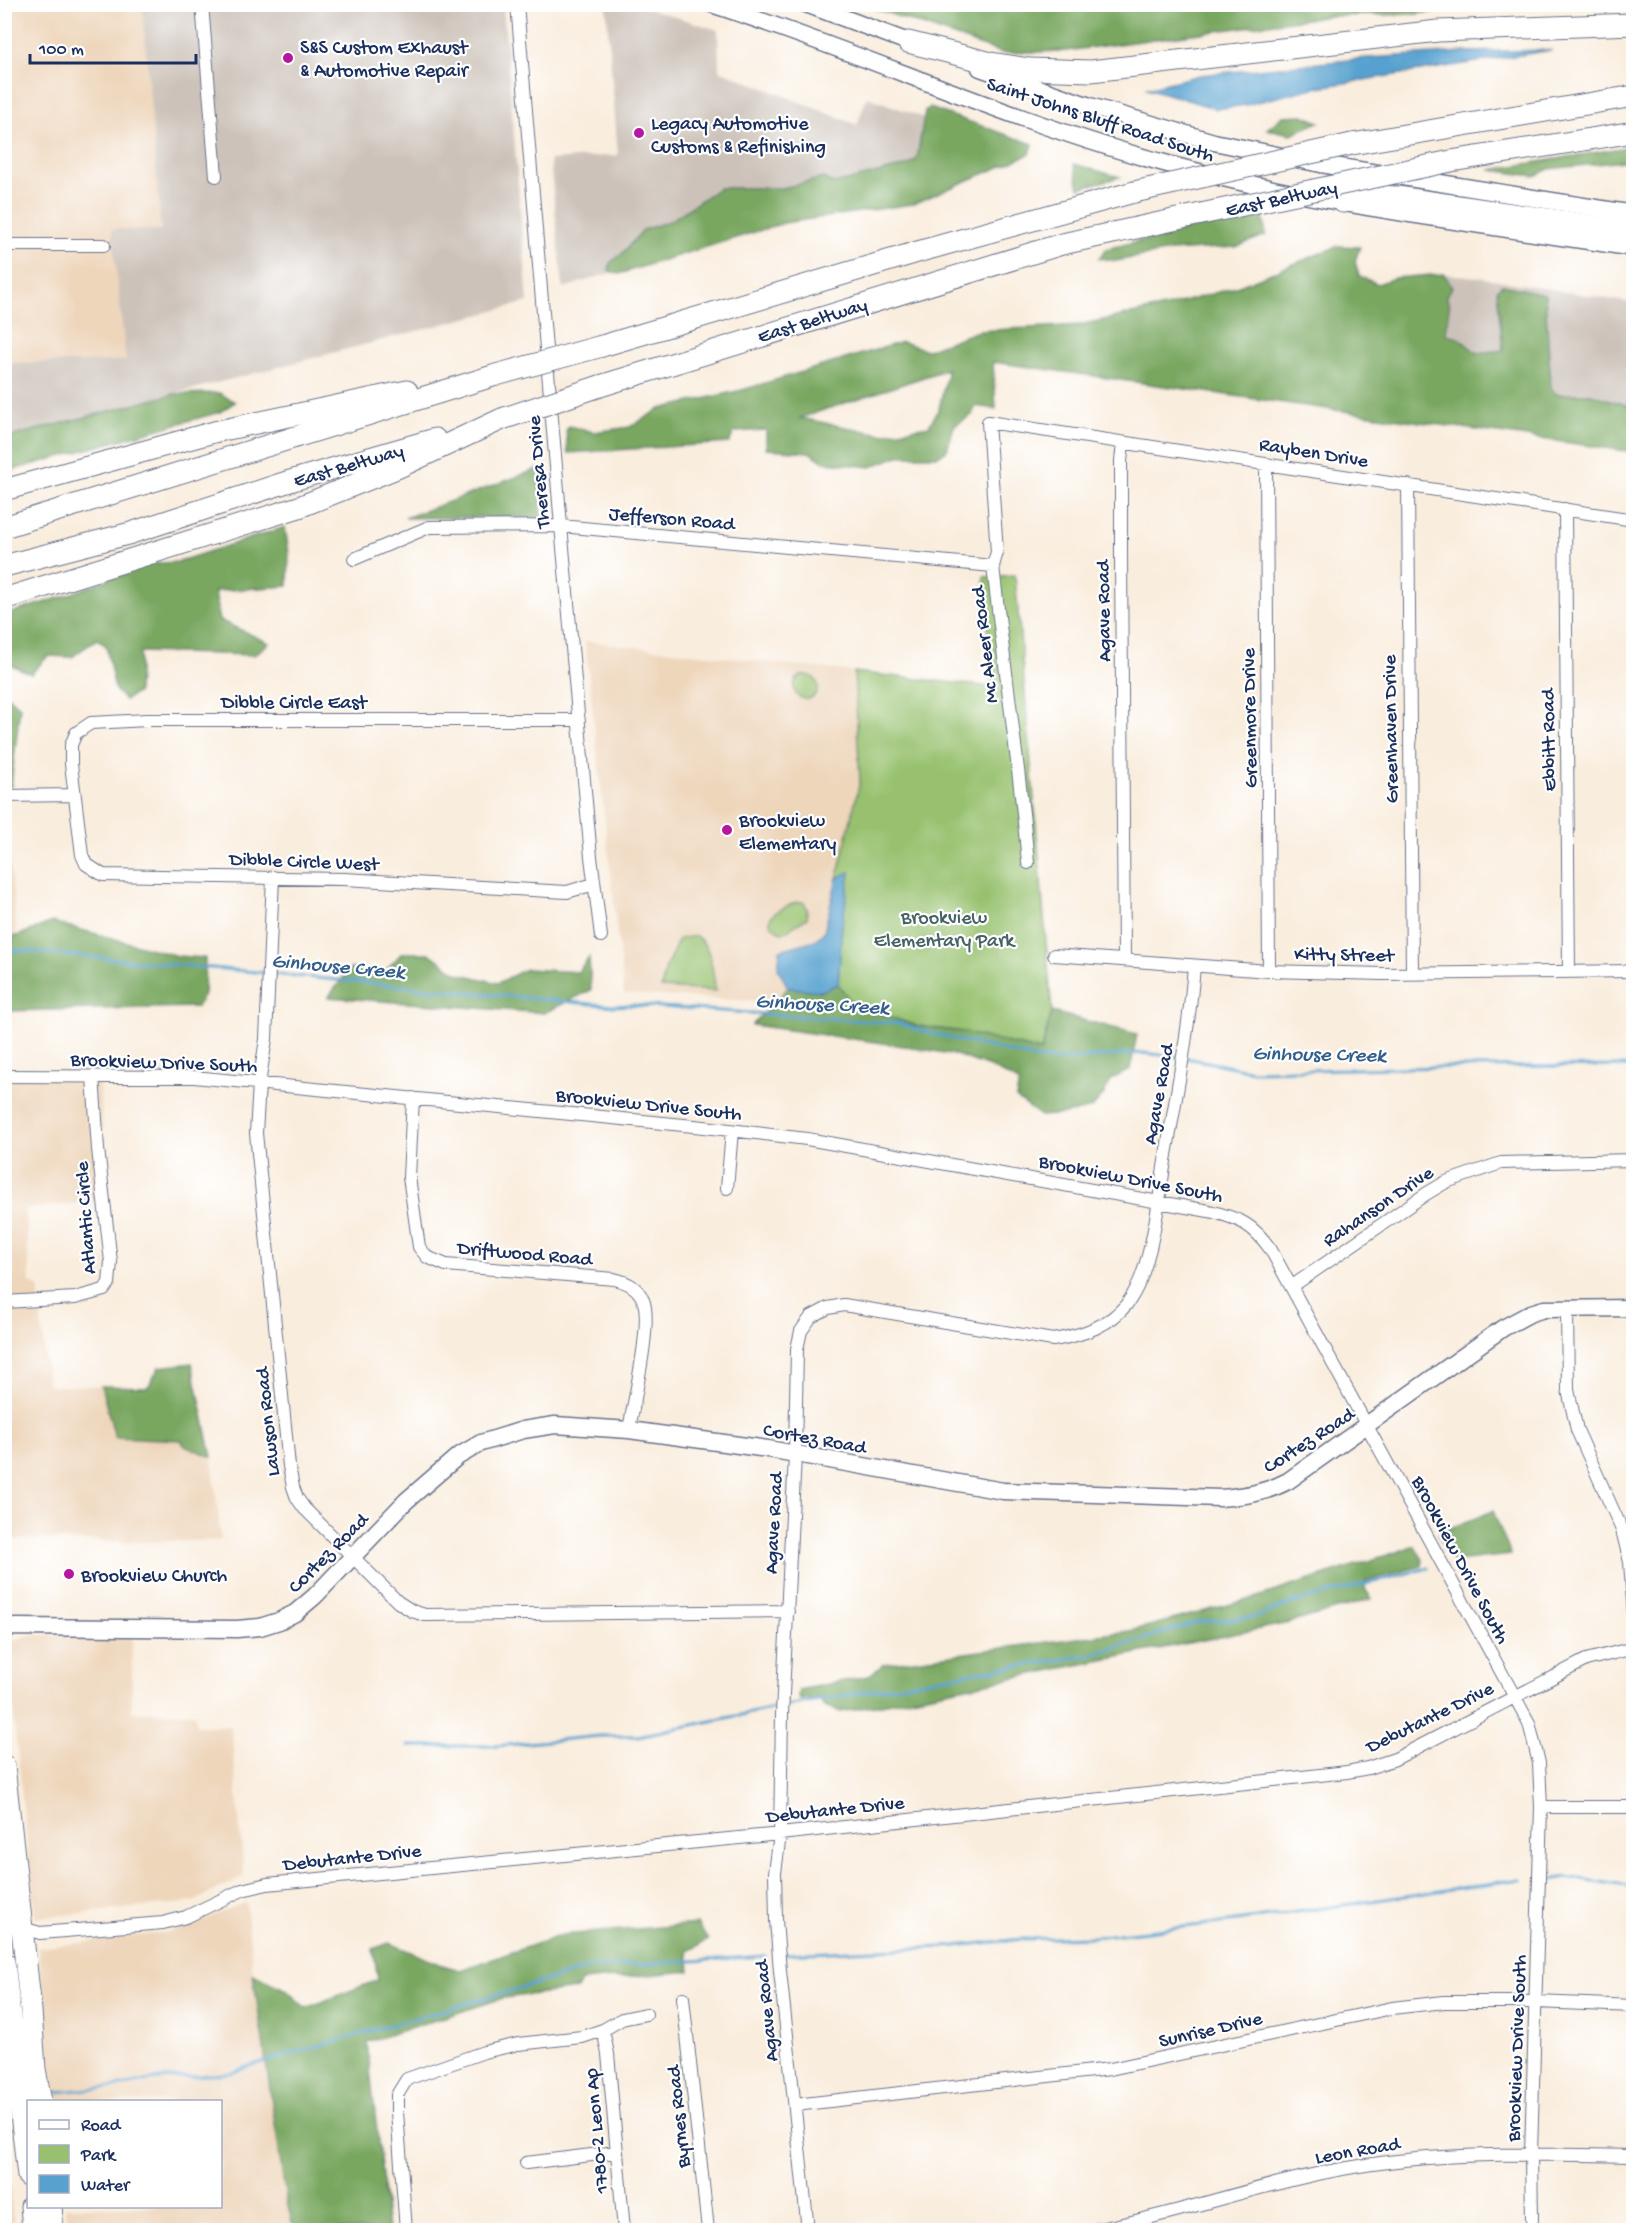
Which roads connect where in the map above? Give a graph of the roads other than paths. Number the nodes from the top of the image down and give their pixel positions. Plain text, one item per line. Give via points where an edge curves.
1 (202, 4) edge
2 (517, 4) edge
3 (711, 4) edge
4 (806, 4) edge
5 (1634, 24) edge
6 (909, 42) junction
7 (1634, 96) edge
8 (1634, 132) edge
9 (216, 176) dead end
10 (1342, 202) junction
11 (1634, 214) edge
12 (1634, 232) edge
13 (4, 245) edge
14 (104, 245) dead end
15 (1634, 248) edge
16 (496, 375) junction
17 (502, 419) junction
18 (988, 422) joint
19 (1123, 443) junction
20 (1266, 464) junction
21 (1408, 485) junction
22 (4, 490) edge
23 (1565, 509) junction
24 (1634, 520) edge
25 (561, 526) junction
26 (4, 527) edge
27 (354, 559) dead end
28 (4, 566) edge
29 (993, 566) junction
30 (4, 598) edge
31 (579, 720) junction
32 (73, 795) junction
33 (4, 796) edge
34 (1028, 863) dead end
35 (273, 877) junction
36 (594, 884) junction
37 (601, 936) dead end
38 (1054, 955) dead end
39 (1124, 959) junction
40 (1194, 966) junction
41 (1269, 971) junction
42 (1634, 971) edge
43 (1569, 972) junction
44 (1412, 973) junction
45 (4, 1076) edge
46 (93, 1076) junction
47 (259, 1084) junction
48 (413, 1098) junction
49 (732, 1131) junction
50 (1634, 1160) edge
51 (728, 1188) dead end
52 (1158, 1201) junction
53 (1291, 1287) junction
54 (4, 1302) edge
55 (1567, 1308) junction
56 (1634, 1308) edge
57 (1368, 1425) junction
58 (629, 1430) junction
59 (795, 1456) junction
60 (352, 1556) junction
61 (788, 1611) junction
62 (1634, 1617) edge
63 (4, 1629) edge
64 (1634, 1647) edge
65 (1514, 1697) junction
66 (4, 1766) edge
67 (1541, 1807) junction
68 (1634, 1807) edge
69 (780, 1834) junction
70 (13, 1926) edge
71 (4, 1962) edge
72 (683, 1998) dead end
73 (1536, 2002) junction
74 (1634, 2006) edge
75 (646, 2014) dead end
76 (603, 2030) junction
77 (40, 2100) edge
78 (795, 2105) junction
79 (616, 2152) junction
80 (1531, 2154) junction
81 (1634, 2156) edge
82 (526, 2163) dead end
83 (27, 2167) edge
84 (31, 2208) edge
85 (51, 2208) edge
86 (1532, 2220) dead end
87 (33, 2230) edge
88 (53, 2230) edge
89 (406, 2230) edge
90 (624, 2230) edge
91 (708, 2230) edge
92 (808, 2230) edge
93 (1094, 2230) edge

1 - 9 street
2 - 25 street, Theresa Drive
3 - 10 main road, Saint Johns Bluff Road South via 1144,158 1223,179
4 - 6 main road, Saint Johns Bluff Road South
5 - 6 highway via 1438,31 1091,71 991,63
6 - 11 main road, Saint Johns Bluff Road South via 1090,106 1214,142 1321,164
7 - 16 highway, East Beltway, bridge via 1352,144 1134,192
8 - 17 highway, East Beltway, bridge via 1451,161 1062,244
10 - 12 highway via 1397,197
10 - 15 main road, Saint Johns Bluff Road South
13 - 14 street
16 - 22 highway via 357,400 214,432
16 - 26 highway, East Beltway
17 - 28 highway, East Beltway via 290,481 131,533
17 - 30 highway via 399,467 299,507
18 - 19 street, Rayben Drive
18 - 29 street, Mc Aleer Road via 997,552
19 - 20 street, Rayben Drive
19 - 39 street, Agave Road
20 - 21 street, Rayben Drive
20 - 41 street, Greenmore Drive
21 - 23 street, Rayben Drive
21 - 44 street, Greenhaven Drive
23 - 24 street, Rayben Drive
23 - 43 street, Ebbitt Road
25 - 27 street, Jefferson Road via 429,527
25 - 29 street, Jefferson Road
25 - 31 street, Theresa Drive
29 - 34 street, Mc Aleer Road
31 - 32 street, Dibble Circle East via 92,723 76,733 71,745
31 - 36 street, Theresa Drive
32 - 33 street
32 - 35 street, Dibble Circle West via 82,855 86,864 103,875
35 - 36 street, Dibble Circle West via 567,892
35 - 47 street, Lawson Road via 266,1039
36 - 37 street, Theresa Drive
38 - 39 street, Kitty Street
39 - 40 street, Kitty Street
40 - 41 street, Kitty Street
40 - 52 street, Agave Road via 1187,1038
41 - 44 street, Kitty Street
42 - 43 street, Kitty Street
43 - 44 street, Kitty Street
45 - 46 street, Brookview Drive South
46 - 47 street, Brookview Drive South via 194,1077
46 - 54 street, Atlantic Circle via 111,1262 109,1282 104,1290 75,1298
47 - 48 street, Brookview Drive South
47 - 60 street, Lawson Road via 256,1133 260,1189 293,1487 304,1509
48 - 49 street, Brookview Drive South
48 - 58 street, Driftwood Road via 409,1177 419,1247 427,1257 446,1265 614,1279 640,1294 646,1312 644,1340
49 - 51 street
49 - 52 street, Brookview Drive South via 807,1139
50 - 53 street, Rahanson Drive via 1501,1163 1469,1173 1426,1194
52 - 53 street, Brookview Drive South via 1244,1222 1260,1233
52 - 59 street, Agave Road via 1146,1262 1126,1306 1098,1327 1077,1336 1043,1339 844,1305 811,1317 801,1331 797,1349
53 - 57 street, Brookview Drive South
55 - 56 main road, Cortez Road
55 - 57 main road, Cortez Road via 1544,1309 1503,1328
55 - 62 street via 1568,1390 1577,1430 1622,1530 1630,1562
57 - 59 main road, Cortez Road via 1280,1485 1247,1496 1229,1497 1003,1491
57 - 65 street, Brookview Drive South
58 - 59 main road, Cortez Road
58 - 60 main road, Cortez Road via 555,1425 481,1443 427,1481
59 - 61 street, Agave Road
60 - 61 street, Lawson Road via 398,1602 425,1615
60 - 63 main road, Cortez Road via 295,1613 260,1627
61 - 69 street, Agave Road
64 - 65 street, Debutante Drive via 1586,1660
65 - 67 street, Brookview Drive South via 1534,1740
65 - 69 street, Debutante Drive via 1395,1759 1368,1768
66 - 70 highway
67 - 68 street
67 - 73 street, Brookview Drive South
69 - 70 street, Debutante Drive via 267,1884 242,1890 186,1917 163,1923 40,1933
69 - 78 street, Agave Road via 775,1873 776,1920
70 - 77 highway via 31,2010
71 - 83 highway
72 - 91 street, Byrnes Road
73 - 74 street, Sunrise Drive
73 - 78 street, Sunrise Drive via 1444,2002 1392,2008 1110,2069
73 - 80 street, Brookview Drive South
75 - 76 street via 622,2019
76 - 79 street, 1780-2 Leon Ap
76 - 89 street via 582,2037 484,2052 407,2079 397,2095
78 - 92 street, Agave Road
79 - 82 street
79 - 90 street, 1780-2 Leon Ap
80 - 81 street, Leon Road
80 - 86 street, Brookview Drive South
80 - 93 street, Leon Road via 1437,2156 1340,2169
84 - 87 highway
85 - 88 highway

